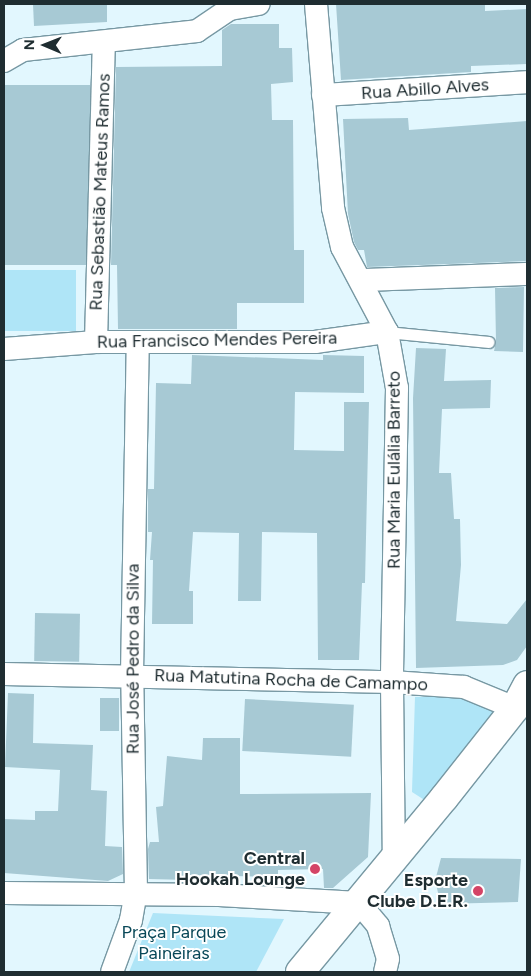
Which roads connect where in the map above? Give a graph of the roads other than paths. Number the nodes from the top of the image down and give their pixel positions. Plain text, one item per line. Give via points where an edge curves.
1 (259, 4) edge
2 (316, 4) edge
3 (104, 42) junction
4 (4, 60) edge
5 (527, 82) edge
6 (323, 95) junction
7 (527, 274) edge
8 (362, 280) junction
9 (387, 332) junction
10 (96, 342) junction
11 (138, 342) junction
12 (489, 342) dead end
13 (4, 349) edge
14 (4, 674) edge
15 (132, 674) junction
16 (392, 682) junction
17 (523, 702) edge
18 (394, 860) junction
19 (4, 893) edge
20 (136, 893) junction
21 (359, 903) junction
22 (112, 972) edge
23 (300, 972) edge
24 (385, 972) edge

1 - 3 street via 230,9 197,30
2 - 6 street, Rua Maria Eulália Barreto
3 - 4 street via 23,50
3 - 10 street, Rua Sebastião Mateus Ramos
5 - 6 street, Rua Abillo Alves
6 - 8 street, Rua Maria Eulália Barreto via 333,208 342,247
7 - 8 street
8 - 9 street, Rua Maria Eulália Barreto
9 - 11 street, Rua Francisco Mendes Pereira via 315,342
9 - 12 lane, Rua Francisco Mendes Pereira
9 - 16 street, Rua Maria Eulália Barreto via 397,388
10 - 11 street, Rua Francisco Mendes Pereira
10 - 13 street, Rua Francisco Mendes Pereira
11 - 15 street, Rua José Pedro da Silva
14 - 15 street, Rua Matutina Rocha de Camampo
15 - 16 street, Rua Matutina Rocha de Camampo
15 - 20 street, Rua José Pedro da Silva
16 - 17 street, Rua Matutina Rocha de Camampo via 464,687
16 - 18 street, Rua Maria Eulália Barreto
17 - 18 street
18 - 21 street
19 - 20 street
20 - 21 street
20 - 22 street, Rua José Pedro da Silva via 131,920
21 - 23 street
21 - 24 street via 378,926 388,959

